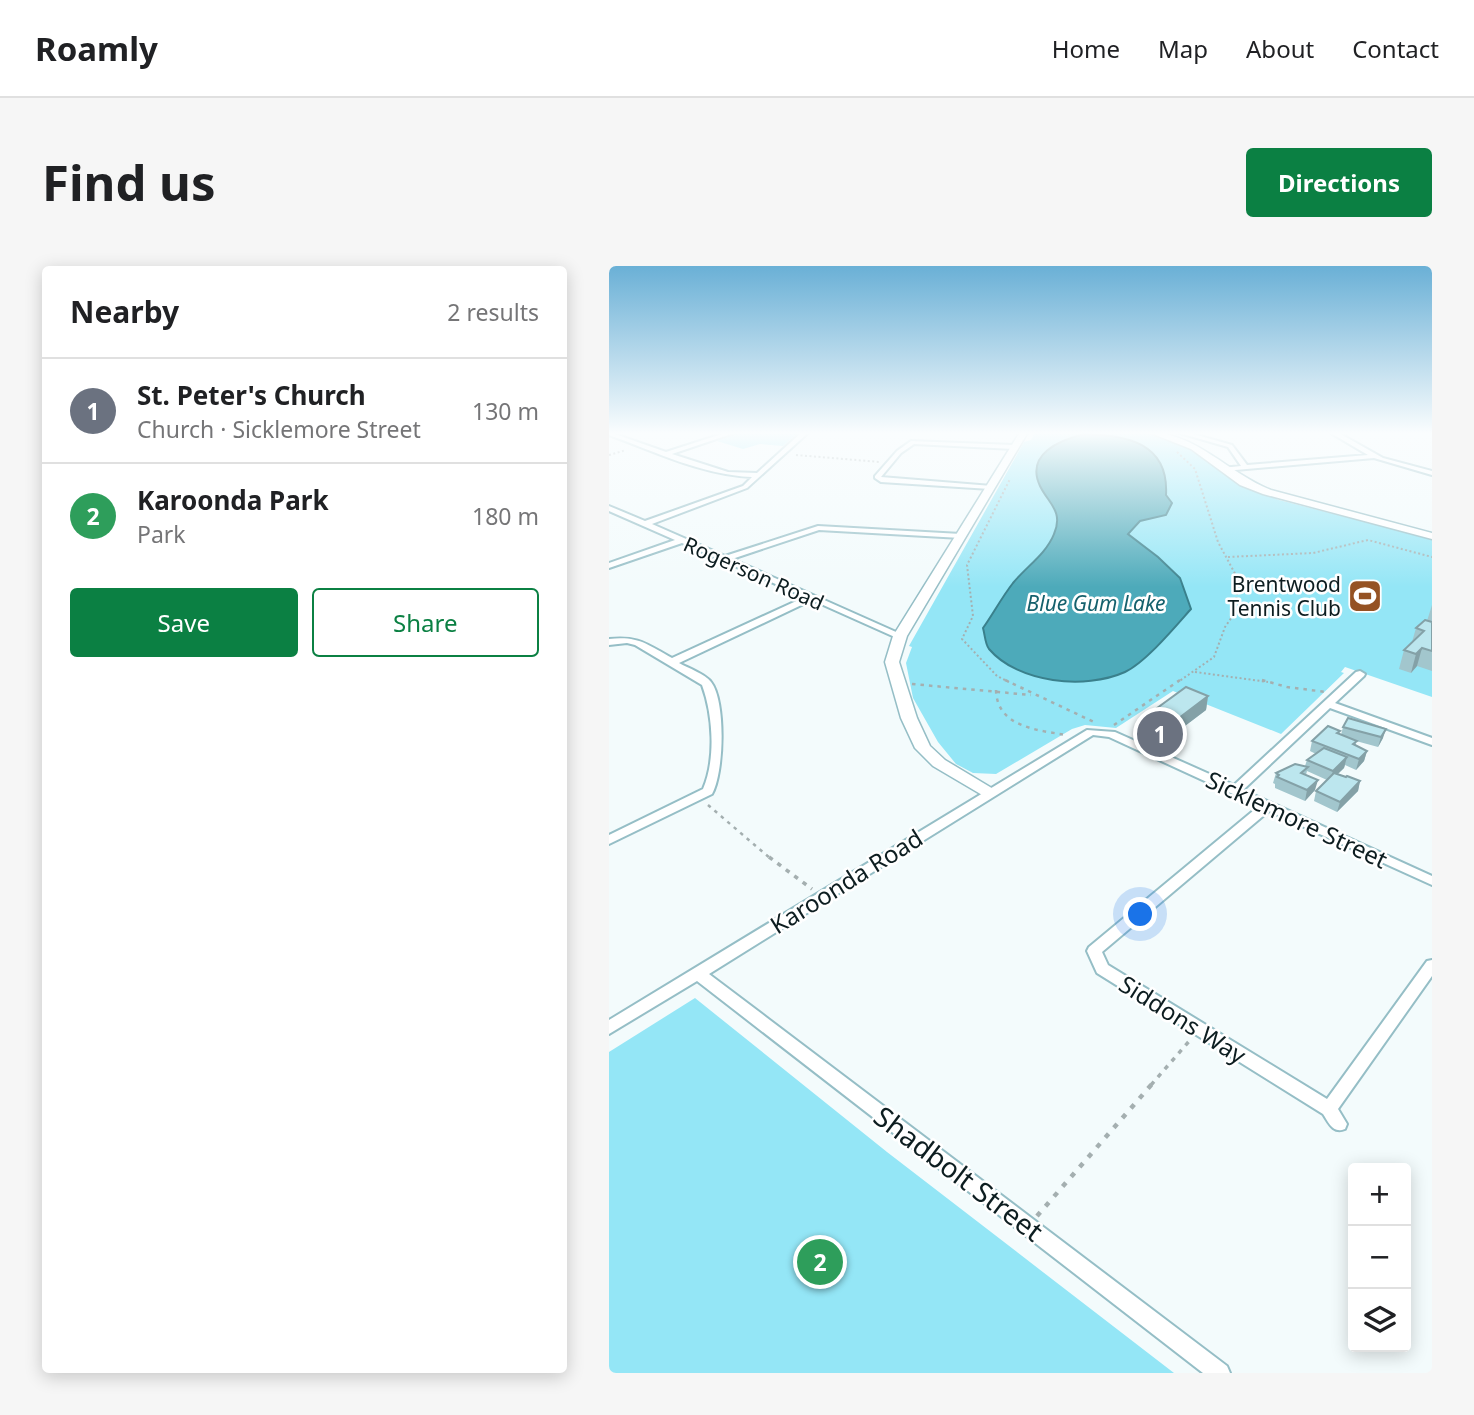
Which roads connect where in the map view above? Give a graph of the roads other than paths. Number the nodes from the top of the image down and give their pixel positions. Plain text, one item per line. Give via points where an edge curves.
1 (748, 484) edge
2 (938, 484) edge
3 (992, 484) edge
4 (1246, 484) edge
5 (990, 487) junction
6 (609, 508) edge
7 (645, 524) junction
8 (1432, 534) edge
9 (961, 536) junction
10 (680, 541) junction
11 (724, 559) junction
12 (609, 566) edge
13 (810, 598) junction
14 (900, 636) junction
15 (609, 642) edge
16 (672, 662) junction
17 (1360, 674) dead end
18 (1328, 704) junction
19 (1077, 735) joint
20 (1432, 742) edge
21 (1235, 791) junction
22 (989, 794) junction
23 (1267, 806) junction
24 (609, 840) edge
25 (1432, 880) edge
26 (1432, 965) edge
27 (697, 973) junction
28 (609, 1028) edge
29 (1329, 1109) junction
30 (1339, 1124) dead end
31 (1220, 1373) edge

1 - 7 street via 737,492
2 - 5 street
3 - 5 street
4 - 8 street via 1282,498
5 - 9 street
6 - 7 street, Rogerson Road
7 - 10 street, Rogerson Road
9 - 11 street via 818,528
9 - 14 street
10 - 11 street, Rogerson Road
10 - 12 street
11 - 13 street, Rogerson Road
13 - 14 street, Rogerson Road
13 - 16 street
14 - 22 street via 892,662 915,733 929,756
15 - 16 street via 627,640
16 - 24 street via 707,683 712,693 714,781 708,791
17 - 18 street
18 - 20 street
18 - 21 street
19 - 21 street, Sicklemore Street via 1111,734
19 - 22 street, Karoonda Road
21 - 23 street, Sicklemore Street
22 - 27 street, Karoonda Road
23 - 25 street, Sicklemore Street
23 - 29 street, Siddons Way via 1094,951 1102,969
26 - 29 street
27 - 28 street, Karoonda Road
27 - 31 street, Shadbolt Street
29 - 30 street, Siddons Way

